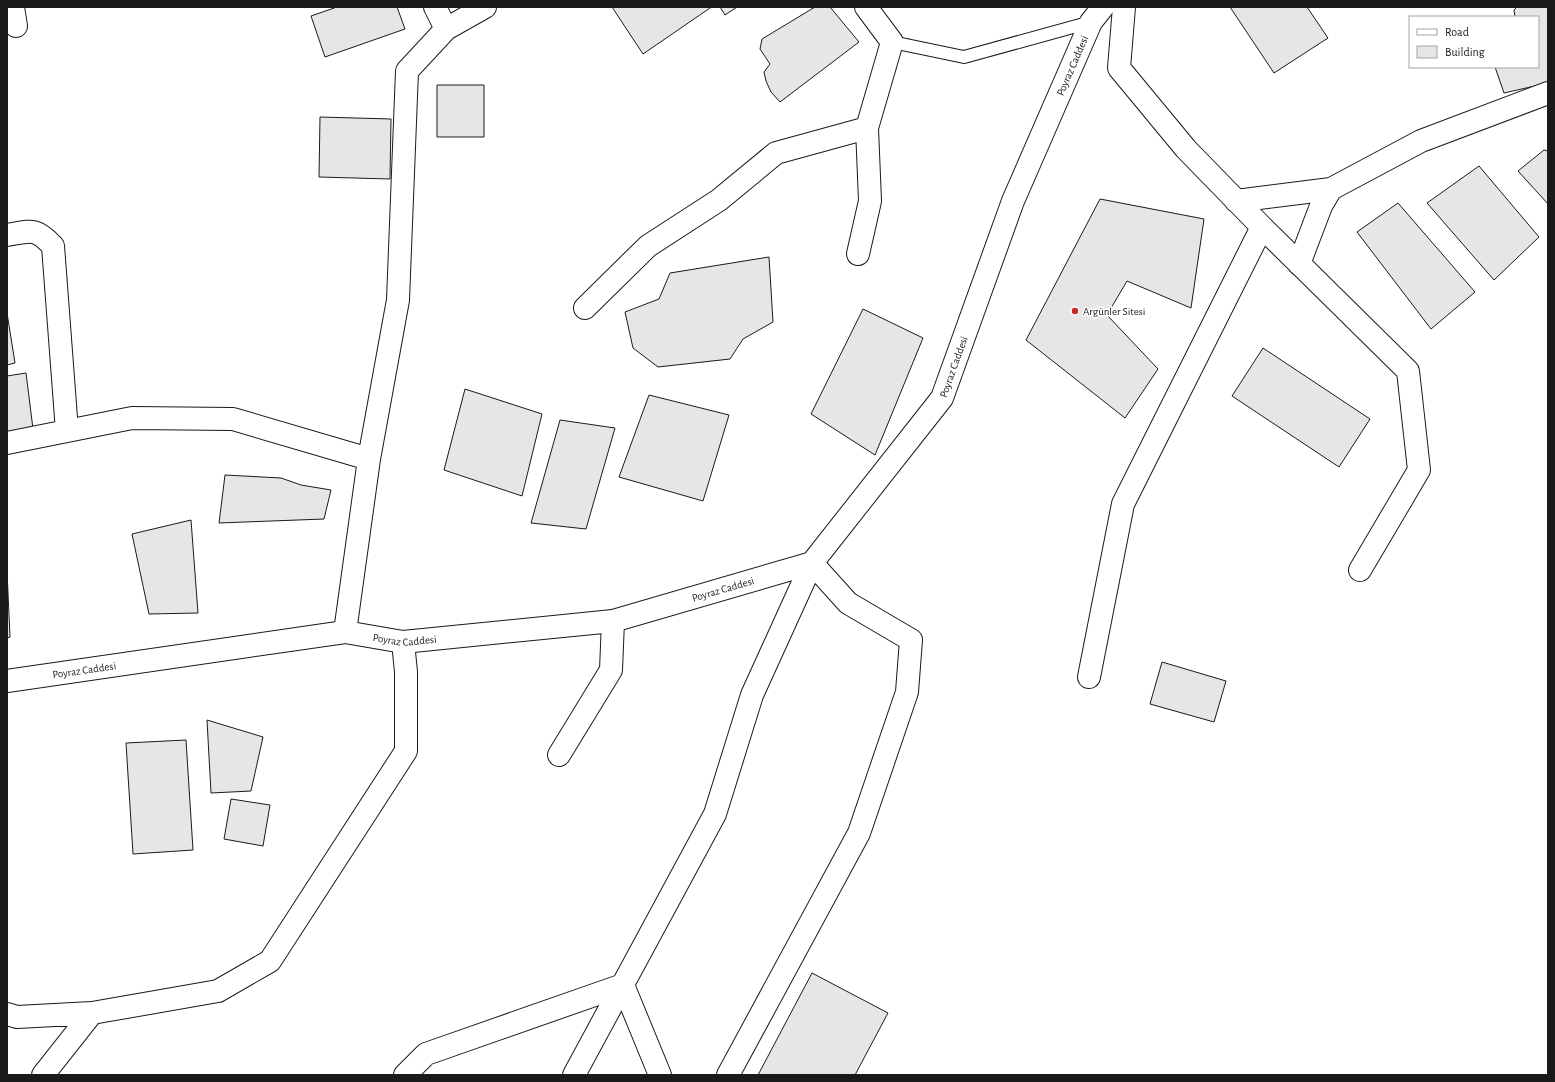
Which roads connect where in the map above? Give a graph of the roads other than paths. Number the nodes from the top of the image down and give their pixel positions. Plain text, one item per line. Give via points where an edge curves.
1 (434, 7) edge
2 (484, 7) edge
3 (866, 7) edge
4 (1124, 7) edge
5 (1097, 15) edge
6 (446, 29) junction
7 (892, 42) junction
8 (1548, 93) edge
9 (867, 128) junction
10 (1331, 189) junction
11 (1236, 201) junction
12 (1262, 227) junction
13 (7, 235) edge
14 (858, 254) dead end
15 (1299, 264) junction
16 (585, 308) dead end
17 (67, 431) junction
18 (7, 443) edge
19 (369, 459) junction
20 (812, 563) junction
21 (1360, 570) dead end
22 (613, 621) junction
23 (345, 632) junction
24 (403, 642) junction
25 (1089, 677) dead end
26 (7, 681) edge
27 (559, 755) dead end
28 (623, 984) junction
29 (92, 1013) junction
30 (7, 1014) edge
31 (43, 1075) edge
32 (405, 1075) edge
33 (574, 1075) edge
34 (660, 1075) edge
35 (728, 1075) edge

1 - 6 street
2 - 6 street
3 - 7 street
4 - 11 street via 1119,68 1186,149
5 - 7 lane via 964,57
5 - 20 street, Poyraz Caddesi via 1013,201 942,398
6 - 19 street via 407,71 398,300
7 - 9 street
8 - 10 street via 1421,141
9 - 14 street via 870,201
9 - 16 street via 776,153 720,200 648,246
10 - 11 street
10 - 15 street via 1321,206
11 - 12 street
12 - 15 street
12 - 25 street via 1123,504
13 - 17 street via 29,231 42,234 54,246
15 - 21 street via 1408,371 1419,470
17 - 18 street
17 - 19 street via 132,418 233,419
19 - 23 street
20 - 22 street, Poyraz Caddesi
20 - 28 street via 752,696 715,814
20 - 35 street via 848,603 911,640 907,692 859,832
22 - 24 street, Poyraz Caddesi
22 - 27 street via 611,670
23 - 24 street, Poyraz Caddesi
23 - 26 street, Poyraz Caddesi
24 - 29 street via 406,672 406,751 270,961 218,991
28 - 32 street via 426,1054
28 - 33 street
28 - 34 street
29 - 30 street via 17,1017
29 - 31 street

